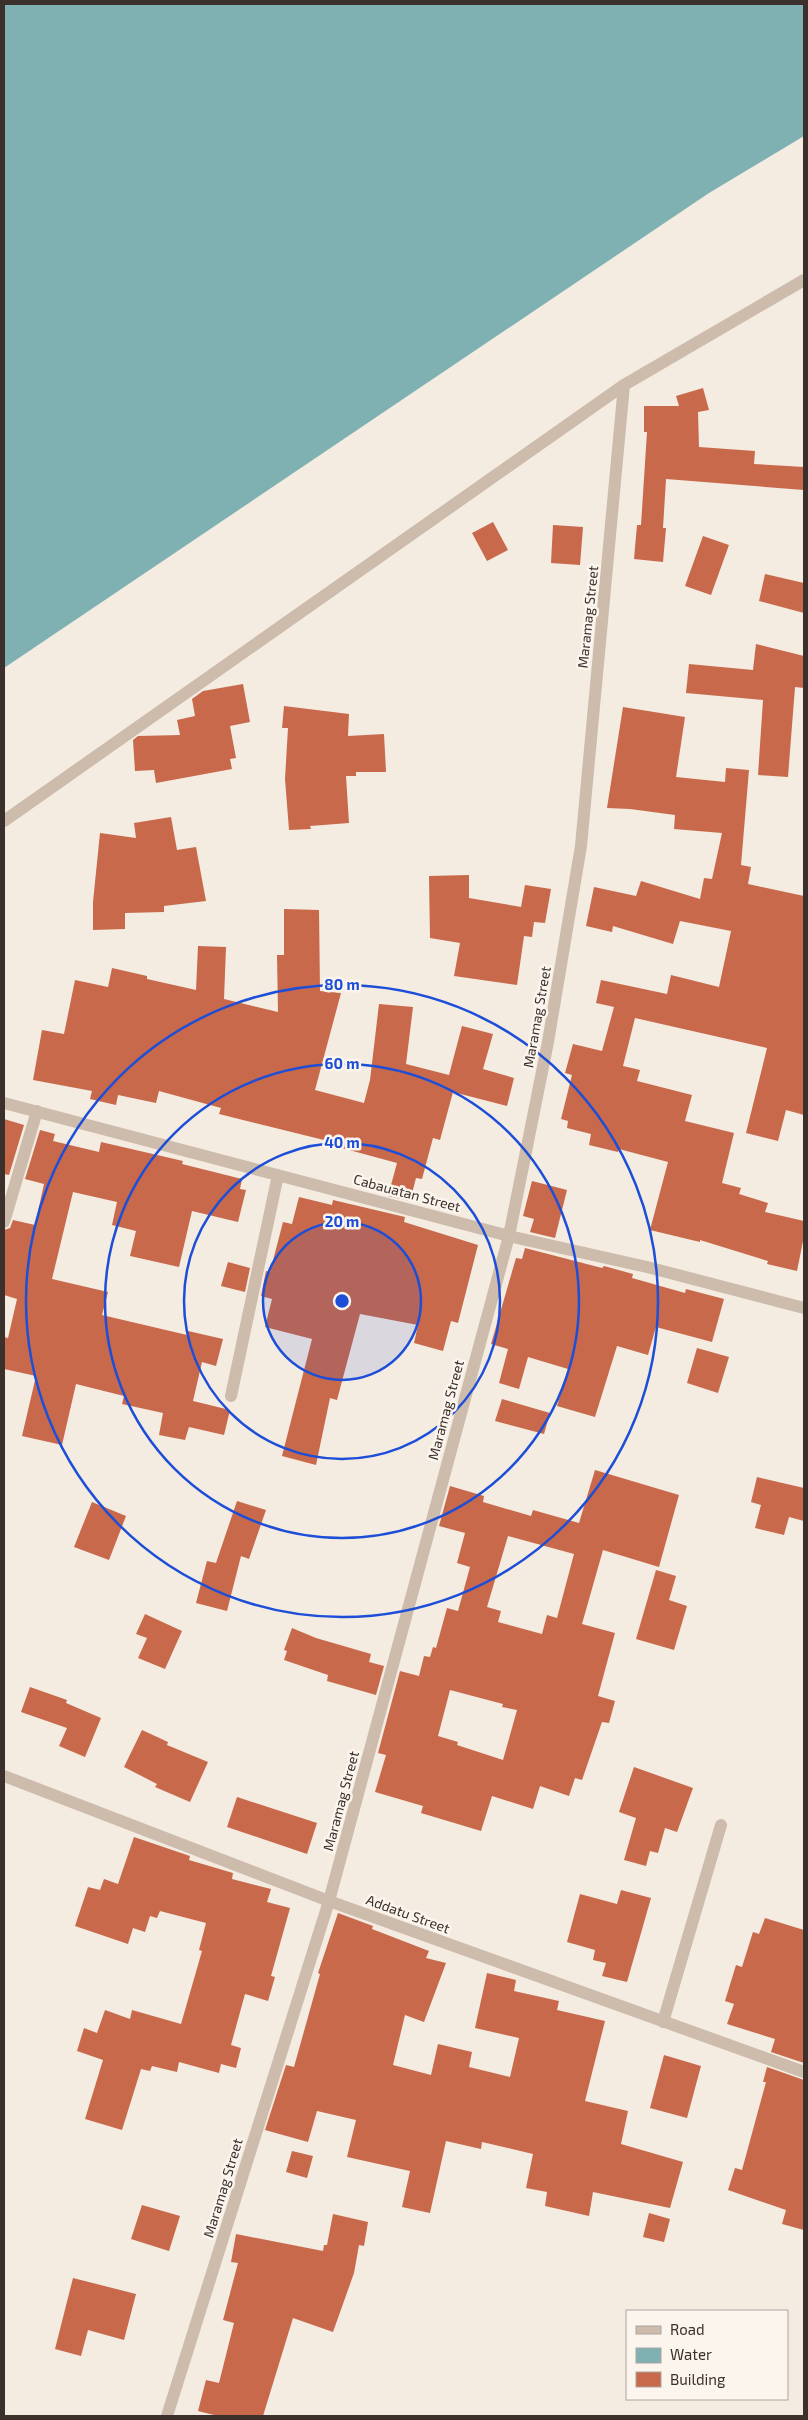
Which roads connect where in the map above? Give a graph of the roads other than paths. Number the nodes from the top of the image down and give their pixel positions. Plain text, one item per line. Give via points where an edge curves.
1 (804, 280) edge
2 (624, 385) junction
3 (4, 821) edge
4 (4, 1103) edge
5 (37, 1111) junction
6 (278, 1175) junction
7 (4, 1222) edge
8 (509, 1236) junction
9 (804, 1308) edge
10 (231, 1396) dead end
11 (4, 1776) edge
12 (721, 1825) dead end
13 (329, 1901) junction
14 (663, 2022) junction
15 (804, 2072) edge
16 (167, 2416) edge

1 - 2 street
2 - 3 street
2 - 8 street, Maramag Street via 581,846 548,1042
4 - 5 street, Cabauatan Street
5 - 6 street, Cabauatan Street
5 - 7 street
6 - 8 street, Cabauatan Street
6 - 10 street
8 - 9 street, Cabauatan Street via 648,1267
8 - 13 street, Maramag Street
11 - 13 street, Addatu Street
12 - 14 street
13 - 14 street, Addatu Street
13 - 16 street, Maramag Street
14 - 15 street, Addatu Street

